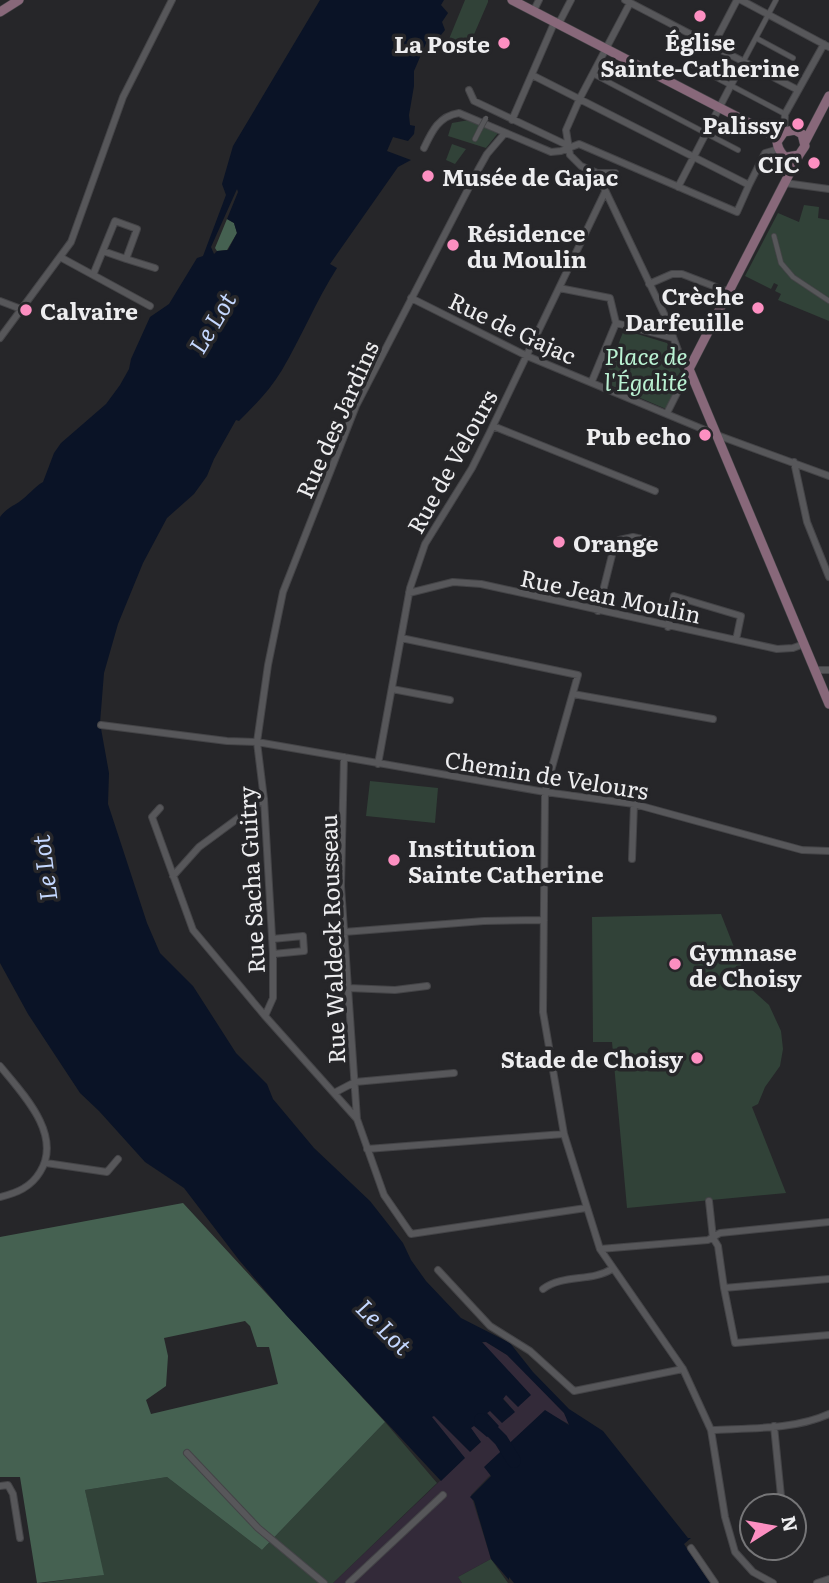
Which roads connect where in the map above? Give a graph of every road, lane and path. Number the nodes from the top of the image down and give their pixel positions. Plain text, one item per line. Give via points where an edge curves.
1 (19, 0) edge
2 (172, 0) edge
3 (512, 0) edge
4 (540, 0) edge
5 (571, 0) edge
6 (739, 0) edge
7 (776, 0) edge
8 (629, 1) edge
9 (534, 10) junction
10 (0, 12) edge
11 (768, 14) junction
12 (557, 22) junction
13 (756, 38) junction
14 (827, 45) edge
15 (713, 46) junction
16 (606, 47) junction
17 (793, 58) dead end
18 (743, 62) junction
19 (694, 65) dead end
20 (593, 74) junction
21 (532, 75) junction
22 (731, 85) junction
23 (469, 90) dead end
24 (799, 90) junction
25 (829, 96) edge
26 (580, 98) junction
27 (720, 106) junction
28 (491, 109) junction
29 (785, 114) junction
30 (512, 120) junction
31 (816, 121) junction
32 (799, 132) junction
33 (505, 133) junction
34 (706, 133) junction
35 (781, 135) junction
36 (475, 139) dead end
37 (805, 142) junction
38 (569, 146) junction
39 (424, 148) dead end
40 (779, 149) junction
41 (738, 150) dead end
42 (799, 155) junction
43 (694, 156) junction
44 (787, 157) junction
45 (597, 173) junction
46 (615, 173) dead end
47 (787, 178) junction
48 (749, 185) junction
49 (678, 187) junction
50 (829, 189) edge
51 (605, 192) junction
52 (774, 236) dead end
53 (103, 251) junction
54 (60, 257) junction
55 (126, 258) junction
56 (155, 268) dead end
57 (93, 275) junction
58 (649, 284) junction
59 (559, 288) junction
60 (729, 292) junction
61 (411, 298) junction
62 (0, 301) edge
63 (829, 301) edge
64 (150, 306) dead end
65 (21, 309) junction
66 (616, 320) junction
67 (0, 338) edge
68 (673, 338) junction
69 (527, 356) junction
70 (690, 369) junction
71 (592, 381) junction
72 (667, 413) junction
73 (493, 426) junction
74 (717, 435) junction
75 (794, 462) junction
76 (829, 476) edge
77 (655, 491) dead end
78 (656, 542) dead end
79 (829, 577) edge
80 (409, 593) junction
81 (598, 611) junction
82 (668, 627) junction
83 (401, 638) junction
84 (736, 640) junction
85 (804, 644) junction
86 (815, 670) junction
87 (829, 670) edge
88 (392, 689) junction
89 (573, 694) junction
90 (450, 700) dead end
91 (829, 704) edge
92 (713, 719) dead end
93 (102, 725) dead end
94 (257, 742) junction
95 (344, 757) junction
96 (378, 764) junction
97 (545, 792) junction
98 (264, 799) junction
99 (634, 804) junction
100 (160, 808) dead end
101 (825, 851) edge
102 (632, 859) dead end
103 (173, 876) junction
104 (544, 920) junction
105 (344, 932) junction
106 (272, 939) junction
107 (273, 954) junction
108 (428, 986) dead end
109 (348, 988) junction
110 (265, 1016) junction
111 (0, 1066) edge
112 (454, 1073) dead end
113 (355, 1082) junction
114 (334, 1093) junction
115 (357, 1119) junction
116 (564, 1133) junction
117 (367, 1149) junction
118 (118, 1160) dead end
119 (46, 1163) junction
120 (0, 1197) edge
121 (709, 1200) dead end
122 (586, 1208) junction
123 (829, 1222) edge
124 (713, 1238) junction
125 (600, 1249) junction
126 (612, 1269) junction
127 (438, 1270) dead end
128 (829, 1279) edge
129 (724, 1288) junction
130 (543, 1289) dead end
131 (829, 1335) edge
132 (683, 1368) junction
133 (829, 1414) edge
134 (774, 1426) junction
135 (711, 1430) junction
136 (187, 1453) dead end
137 (0, 1486) edge
138 (781, 1492) edge
139 (443, 1495) dead end
140 (20, 1538) dead end
141 (691, 1548) dead end
142 (829, 1579) edge
143 (324, 1583) edge
144 (349, 1583) edge
145 (715, 1583) edge
146 (773, 1583) edge
147 (817, 1583) edge

1 - 10 main road
2 - 54 street via 123,97 71,242
3 - 9 main road
4 - 9 street
5 - 12 street
6 - 11 street
6 - 15 street
7 - 11 street
8 - 15 street
8 - 16 street
9 - 12 main road
11 - 13 street
11 - 14 street
12 - 16 main road
12 - 21 street
13 - 17 street
13 - 18 street
14 - 24 street
15 - 18 street
16 - 20 street
16 - 27 main road
18 - 22 street
18 - 24 street
19 - 22 street
20 - 26 street
20 - 34 street
21 - 26 street
21 - 30 street
22 - 27 street
22 - 29 street
23 - 28 street via 474,101
24 - 29 street
25 - 31 main road
26 - 38 street via 566,130
26 - 43 street
27 - 34 street
27 - 35 main road
28 - 30 street
28 - 36 street, bridge
29 - 35 street
30 - 38 street
31 - 32 main road
31 - 37 main road
32 - 35 main road via 791,129
32 - 37 main road
33 - 38 street via 551,152
33 - 39 street via 459,113 434,127
33 - 61 street, Rue des Jardins via 487,154
34 - 41 street
34 - 43 street
35 - 40 main road
37 - 42 main road
38 - 45 street via 570,155 581,166
38 - 49 street via 582,145
40 - 44 main road
40 - 48 street via 765,153
42 - 44 main road
42 - 47 main road
43 - 48 street
43 - 49 street
44 - 47 main road
45 - 46 street
45 - 51 street
47 - 50 street
47 - 60 main road
48 - 49 street via 737,212
51 - 58 street
51 - 59 street, Rue de Velours
52 - 63 street via 781,262 793,277
53 - 55 street
53 - 55 street via 115,221 137,229
53 - 57 street
54 - 57 street
54 - 65 street
55 - 56 street
57 - 64 street
58 - 60 street via 682,274
58 - 68 street
59 - 66 street via 610,298
59 - 69 street, Rue de Velours
60 - 70 main road
61 - 69 street, Rue de Gajac
61 - 94 street, Rue des Jardins via 356,406 283,592
62 - 65 street
65 - 67 street
66 - 68 street
66 - 71 street
68 - 70 street
69 - 71 street, Rue de Gajac
69 - 73 street, Rue de Velours
70 - 72 street
70 - 74 main road
71 - 72 street, Rue de Gajac
72 - 74 street, Rue de Gajac
73 - 77 street
73 - 80 street, Rue de Velours via 425,544
74 - 75 street, Rue de Gajac
74 - 85 main road
75 - 76 street, Rue de Gajac
75 - 79 street via 807,522
78 - 81 street via 633,537 619,540
80 - 81 street, Rue Jean Moulin via 453,582 481,584
80 - 83 street, Rue de Velours
81 - 82 street, Rue Jean Moulin
82 - 84 street, Rue Jean Moulin
82 - 84 street via 674,596 741,616
83 - 88 street, Rue de Velours
83 - 89 street via 578,675
84 - 85 street, Rue Jean Moulin via 777,649
85 - 86 main road
86 - 87 street
86 - 91 main road
88 - 90 street
88 - 96 street, Rue de Velours
89 - 92 street
89 - 97 street
93 - 94 street, Chemin de Velours
94 - 95 street, Chemin de Velours
94 - 98 street, Rue Sacha Guitry
95 - 96 street, Chemin de Velours
95 - 105 street, Rue Waldeck Rousseau
96 - 97 street, Chemin de Velours
97 - 99 street, Chemin de Velours
97 - 104 street
98 - 103 street via 199,847
98 - 106 street, Rue Sacha Guitry
99 - 101 street, Chemin de Velours via 802,850
99 - 102 street
100 - 103 street via 152,817
103 - 110 street via 193,930
104 - 105 street
104 - 116 street via 543,1012
105 - 109 street, Rue Waldeck Rousseau
106 - 107 street, Rue Sacha Guitry
106 - 107 street via 303,936 304,951
107 - 110 street, Rue Sacha Guitry via 274,999
108 - 109 street
109 - 113 street, Rue Waldeck Rousseau
110 - 114 street
111 - 119 street via 40,1119 48,1144
112 - 113 street
113 - 114 street
113 - 115 street, Rue Waldeck Rousseau
114 - 115 street
115 - 117 street
116 - 117 street
116 - 122 street
117 - 122 street via 384,1195 411,1234
118 - 119 street via 107,1172
119 - 120 street via 33,1183
121 - 124 street
122 - 125 street
123 - 124 street via 720,1233
124 - 125 street
124 - 129 street
125 - 126 street
126 - 130 street via 603,1275 552,1282
126 - 132 street
127 - 132 street via 490,1326 530,1351 574,1391
128 - 129 street
129 - 131 street via 735,1343
132 - 135 street
133 - 134 street
134 - 135 street
134 - 138 street
135 - 146 street via 735,1552 753,1572
136 - 143 street via 258,1528
137 - 140 street via 8,1485 13,1494
139 - 144 street
141 - 145 street
142 - 147 street

